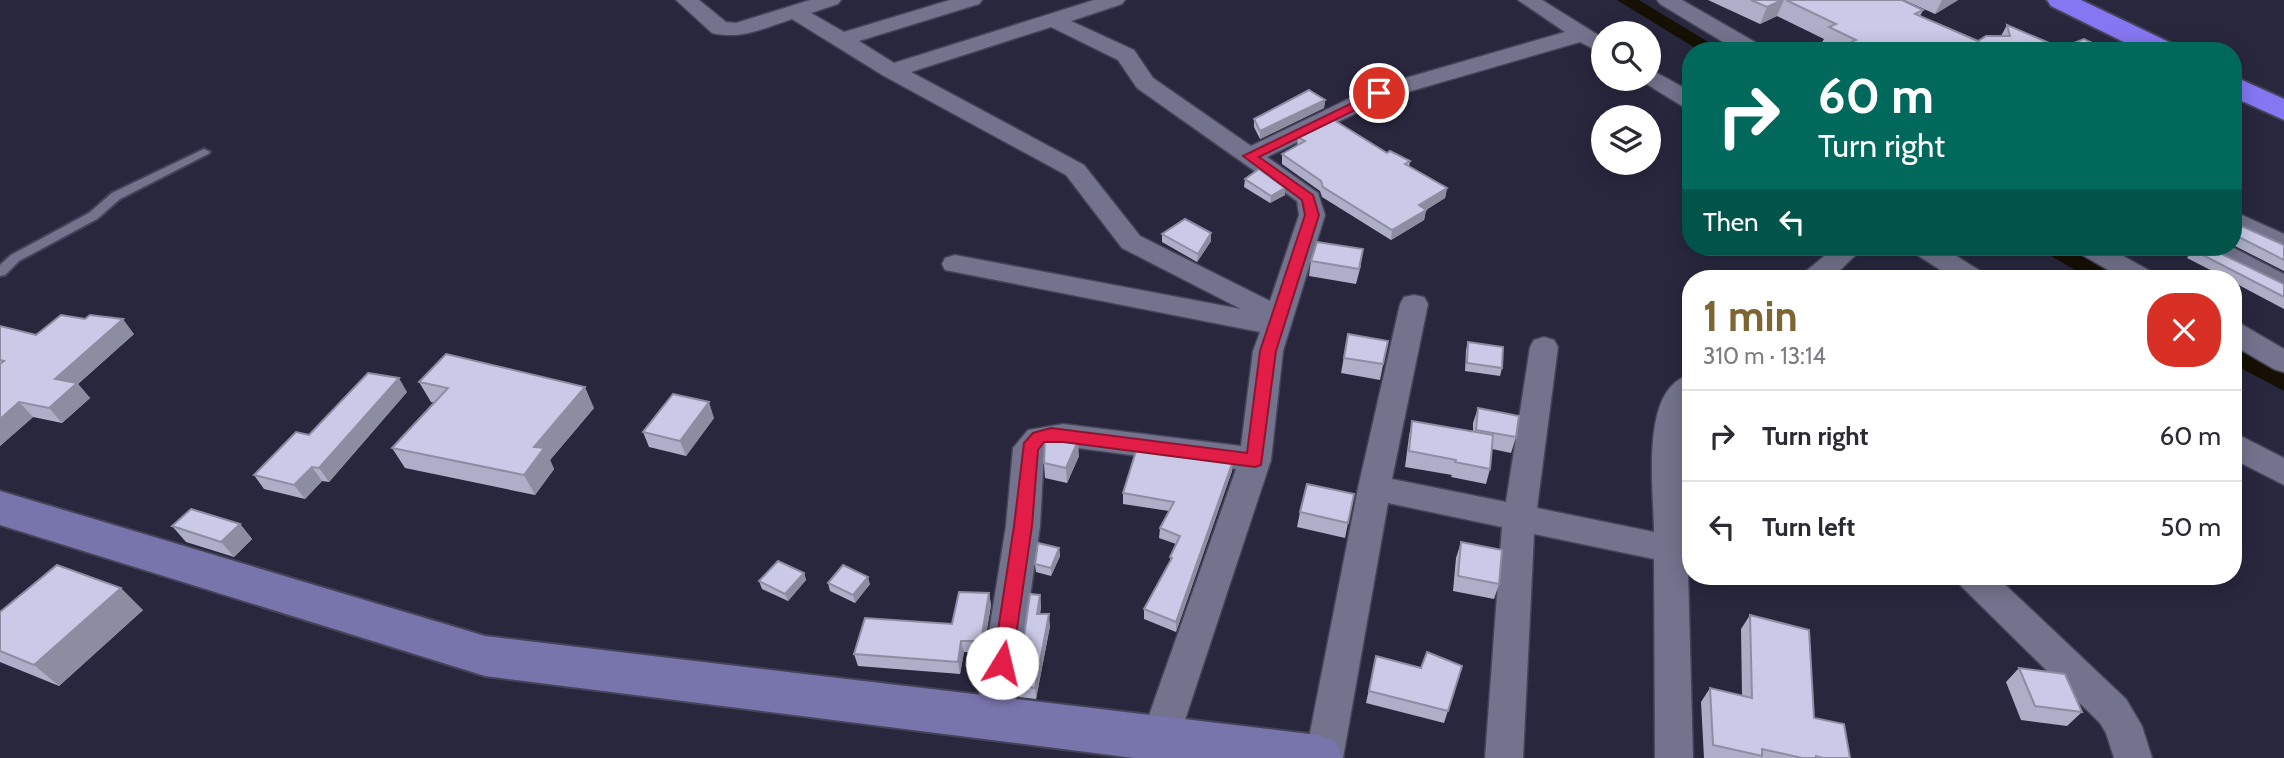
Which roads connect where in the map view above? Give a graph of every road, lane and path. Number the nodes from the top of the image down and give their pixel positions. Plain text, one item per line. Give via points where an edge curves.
1 (685, 0) edge
2 (831, 0) edge
3 (1115, 0) edge
4 (1528, 0) edge
5 (2060, 0) edge
6 (956, 2) edge
7 (1677, 2) edge
8 (795, 12) junction
9 (1053, 20) junction
10 (1583, 34) junction
11 (1591, 39) edge
12 (841, 40) junction
13 (1740, 42) edge
14 (2146, 42) edge
15 (892, 71) junction
16 (1661, 83) edge
17 (2242, 90) edge
18 (1682, 96) edge
19 (2284, 111) edge
20 (204, 152) dead end
21 (1249, 156) junction
22 (2242, 223) edge
23 (2284, 244) edge
24 (1841, 256) edge
25 (1937, 256) edge
26 (2104, 256) edge
27 (2229, 256) edge
28 (955, 264) dead end
29 (1824, 270) edge
30 (1959, 270) edge
31 (2128, 270) edge
32 (0, 272) edge
33 (2284, 285) edge
34 (1414, 304) dead end
35 (1278, 321) junction
36 (2242, 337) edge
37 (1544, 347) dead end
38 (2284, 362) edge
39 (1682, 392) edge
40 (2242, 449) edge
41 (1255, 460) junction
42 (2284, 473) edge
43 (1374, 488) junction
44 (1680, 491) edge
45 (0, 508) edge
46 (1520, 517) junction
47 (1671, 549) junction
48 (1982, 585) edge
49 (994, 718) junction
50 (1160, 738) junction
51 (1318, 758) edge
52 (1324, 758) edge
53 (1504, 758) edge
54 (1675, 758) edge
55 (2133, 758) edge

1 - 8 street via 728,30 746,29
2 - 8 street
3 - 9 street
4 - 10 street
5 - 14 highway
6 - 12 street
7 - 13 street
8 - 12 street
9 - 15 street
9 - 21 street via 1126,55 1138,77
10 - 11 street
10 - 21 street via 1379,93
12 - 15 street
15 - 35 street via 1075,170 1124,234 1142,250
16 - 18 street
17 - 19 highway
20 - 32 lane via 116,196 93,216 15,258
21 - 35 street via 1308,198 1312,206
22 - 23 street
24 - 29 street
25 - 30 street
26 - 31 street
27 - 33 street
28 - 35 street
34 - 43 street
35 - 41 street via 1268,351
36 - 38 street
37 - 46 street
39 - 44 street via 1669,422
40 - 42 street
41 - 49 street via 1063,435 1039,438 1030,448
41 - 50 street
43 - 46 street
43 - 52 street
44 - 47 street
45 - 49 street via 485,656
46 - 47 street
46 - 53 street
47 - 54 street
48 - 55 street via 2113,712 2123,726
49 - 50 street
50 - 51 street

